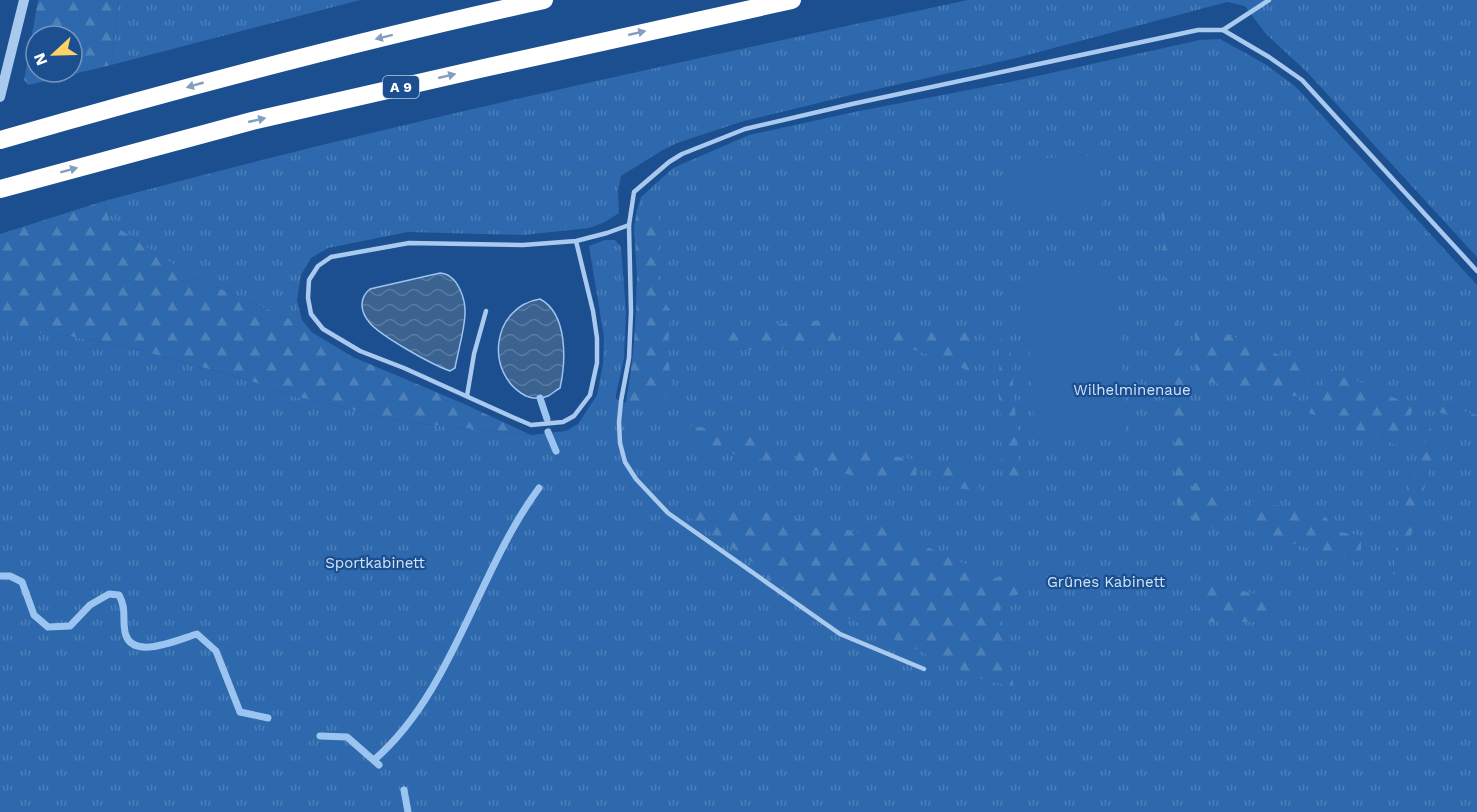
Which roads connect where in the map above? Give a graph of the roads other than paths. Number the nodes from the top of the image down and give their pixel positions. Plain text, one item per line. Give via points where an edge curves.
1 (24, 0) edge
2 (544, 0) edge
3 (792, 0) edge
4 (1269, 0) edge
5 (1223, 30) junction
6 (0, 97) edge
7 (0, 140) edge
8 (6, 187) edge
9 (629, 225) junction
10 (576, 241) junction
11 (1477, 271) edge
12 (486, 311) dead end
13 (467, 396) junction
14 (924, 669) dead end

1 - 6 street
2 -> 7 highway via 221,78
8 -> 3 highway, A 9 via 252,121
4 - 5 lane
5 - 9 lane via 1198,30 745,129 669,162 634,192
5 - 11 lane via 1302,80
9 - 10 lane
9 - 14 lane via 631,312 620,443 625,462 636,479 668,513 840,634
10 - 13 lane via 597,338 596,373 584,405 563,422 531,425
10 - 13 lane via 503,245 409,243 331,257 318,266 309,280 308,298 311,314 323,329 360,351
12 - 13 lane

